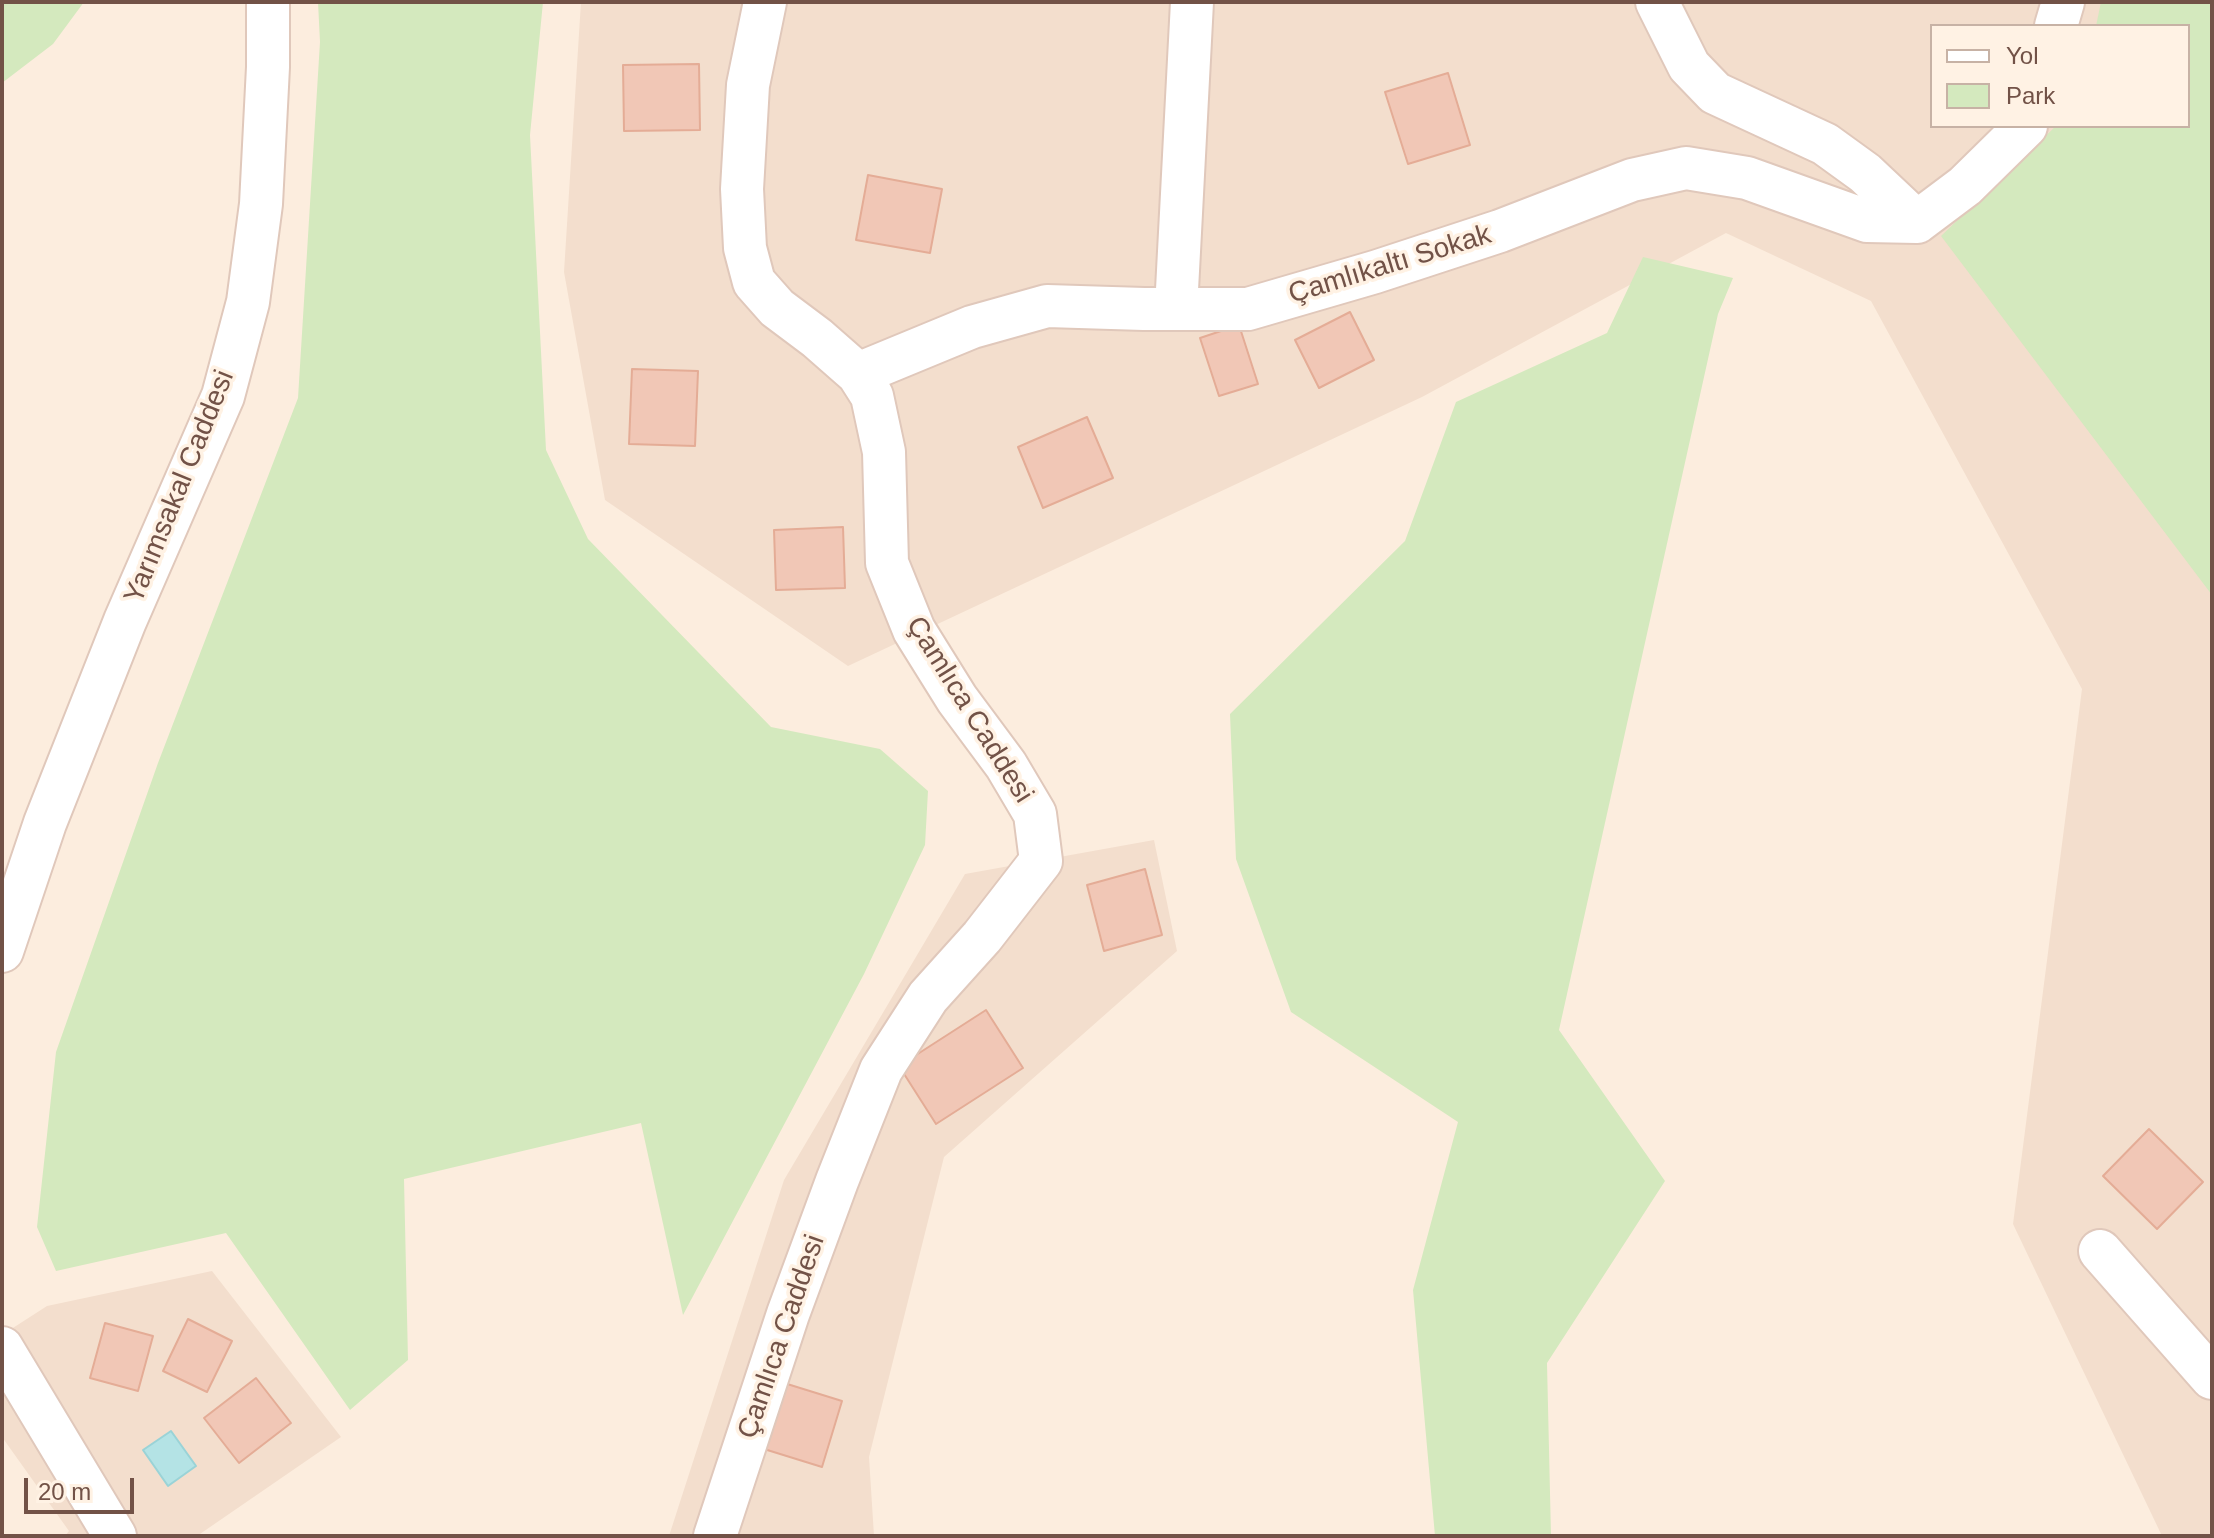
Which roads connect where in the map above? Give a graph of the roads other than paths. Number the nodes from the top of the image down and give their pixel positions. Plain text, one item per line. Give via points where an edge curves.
1 (268, 2) edge
2 (765, 2) edge
3 (1192, 2) edge
4 (1657, 2) edge
5 (2063, 2) edge
6 (2057, 24) edge
7 (2024, 128) edge
8 (1917, 222) junction
9 (1176, 309) junction
10 (858, 374) junction
11 (2, 951) edge
12 (2100, 1251) dead end
13 (2, 1348) edge
14 (2212, 1378) edge
15 (115, 1536) edge
16 (715, 1536) edge

1 - 11 street, Yarımsakal Caddesi via 259,218 248,302 223,396 119,635 45,823
2 - 10 street, Çamlıca Caddesi via 748,85 742,189 745,248 754,282 777,308
3 - 9 street
4 - 8 street via 1689,66 1715,93 1825,144
5 - 6 street
7 - 8 street via 1965,186
8 - 9 street, Çamlıkaltı Sokak via 1867,221 1747,178 1686,168 1632,180 1500,231 1248,309
9 - 10 street, Çamlıkaltı Sokak via 1047,306 972,327
10 - 16 street, Çamlıca Caddesi via 872,396 884,452 887,563 914,630 1035,814 1041,861 928,997 881,1070 788,1314
12 - 14 street
13 - 15 street

